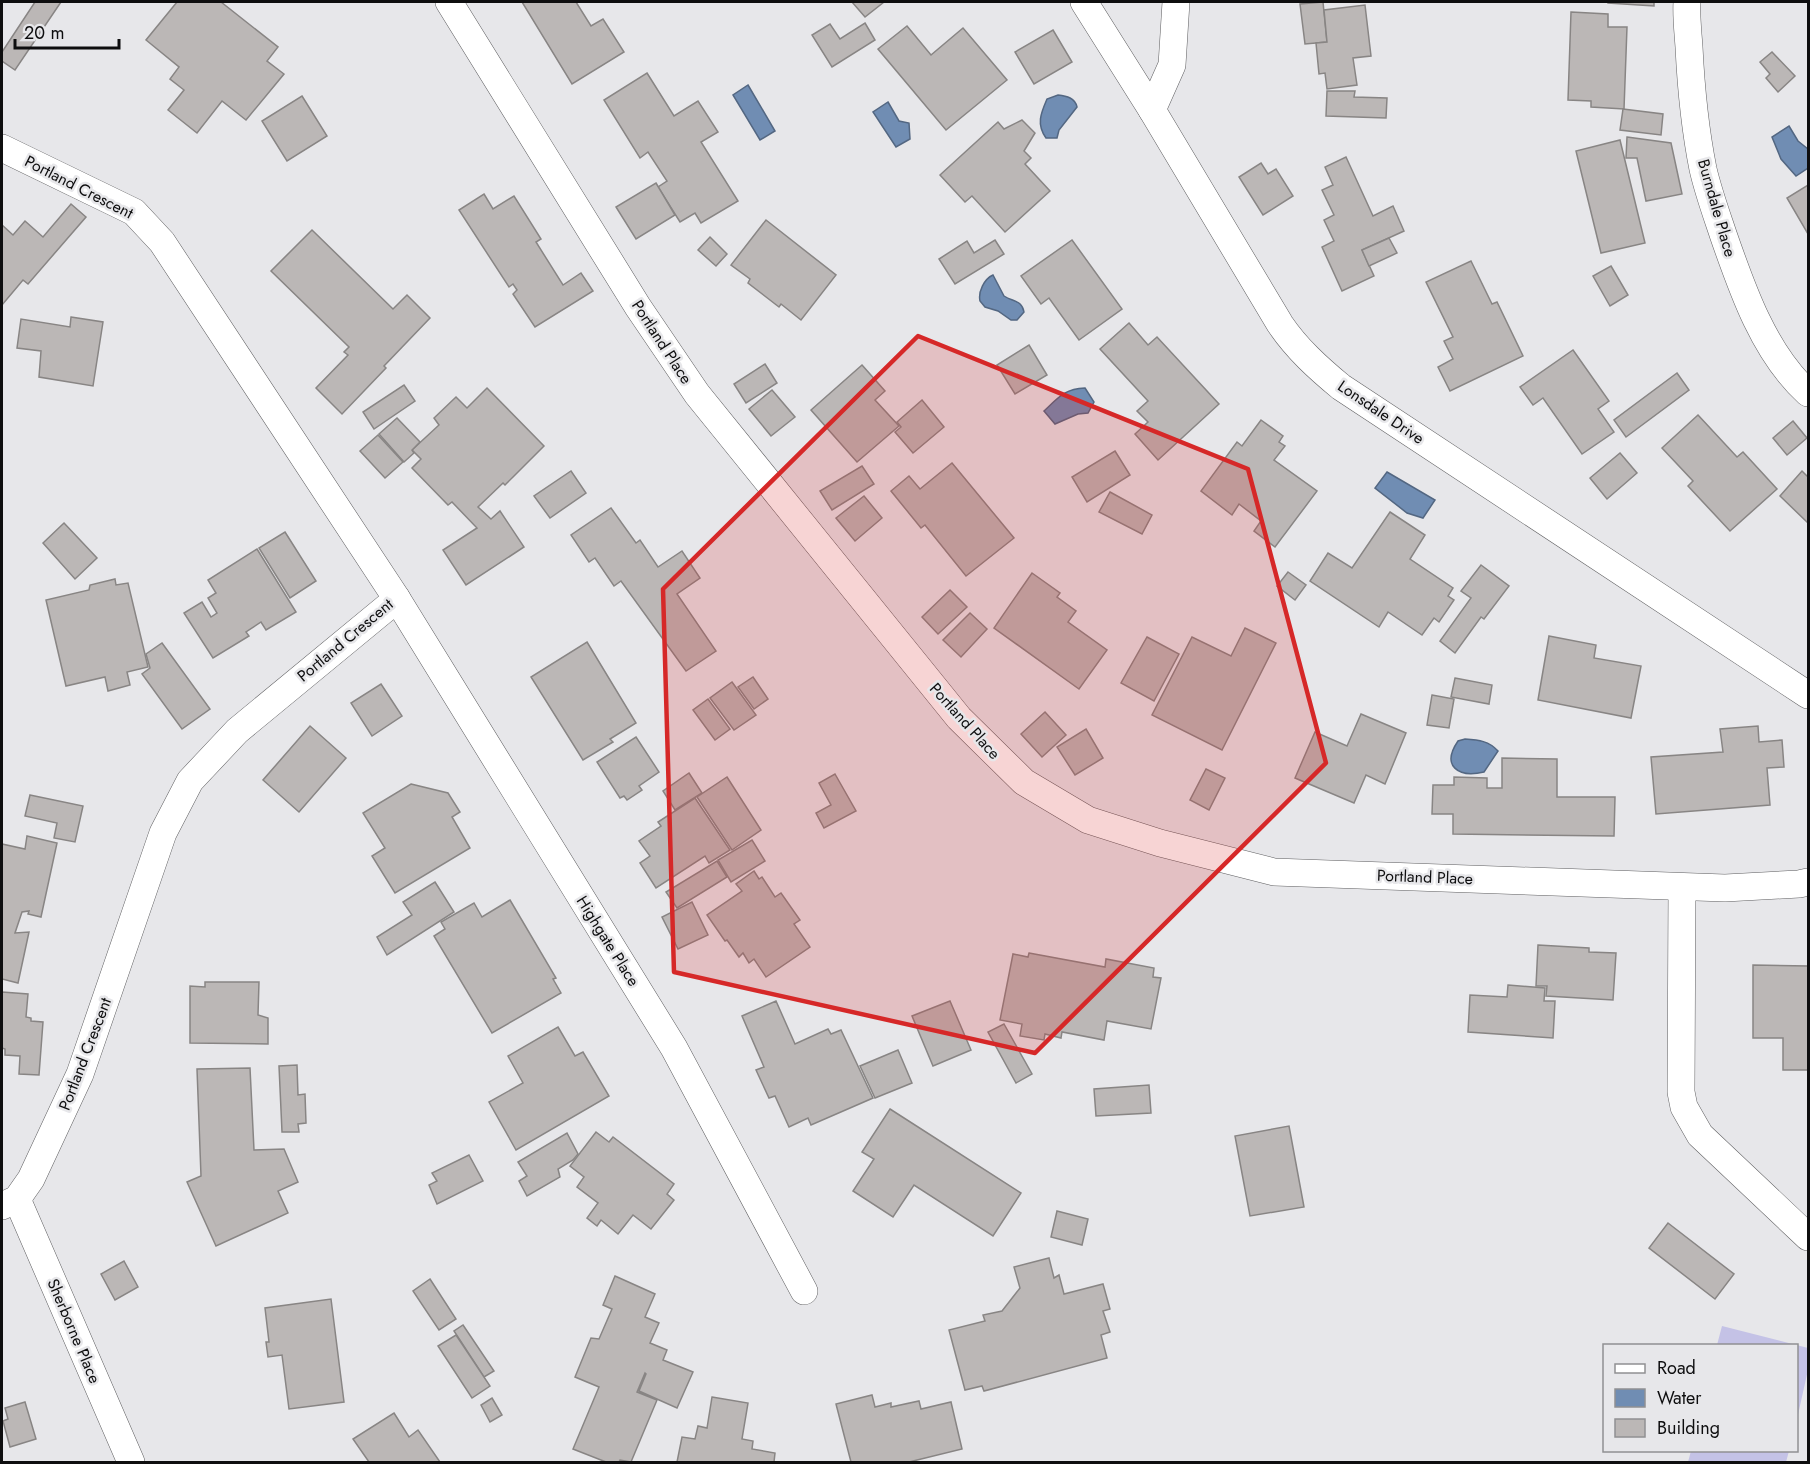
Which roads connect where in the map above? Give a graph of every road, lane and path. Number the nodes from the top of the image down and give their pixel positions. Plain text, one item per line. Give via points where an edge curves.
1 (449, 2) edge
2 (1084, 2) edge
3 (1176, 2) edge
4 (1687, 2) edge
5 (1152, 110) junction
6 (2, 148) edge
7 (1809, 393) edge
8 (397, 599) junction
9 (1809, 695) edge
10 (1809, 882) edge
11 (1683, 886) junction
12 (9, 1202) edge
13 (1809, 1237) edge
14 (804, 1291) dead end
15 (131, 1462) edge

1 - 11 street, Portland Place via 638,307 697,394 959,718 1024,782 1088,820 1274,872
2 - 5 street, Lonsdale Drive
3 - 5 street via 1172,64
4 - 7 street, Burndale Place via 1697,130 1718,219 1735,270 1764,334
5 - 9 street, Lonsdale Drive via 1280,324 1317,367 1341,387
6 - 8 street, Portland Crescent via 134,212 162,242
8 - 12 street, Portland Crescent via 237,731 190,781 163,834 80,1074 31,1179
8 - 14 street, Highgate Place via 674,1048
10 - 11 street, Portland Place via 1725,888
11 - 13 street via 1684,1107 1700,1135
12 - 15 street, Sherborne Place

